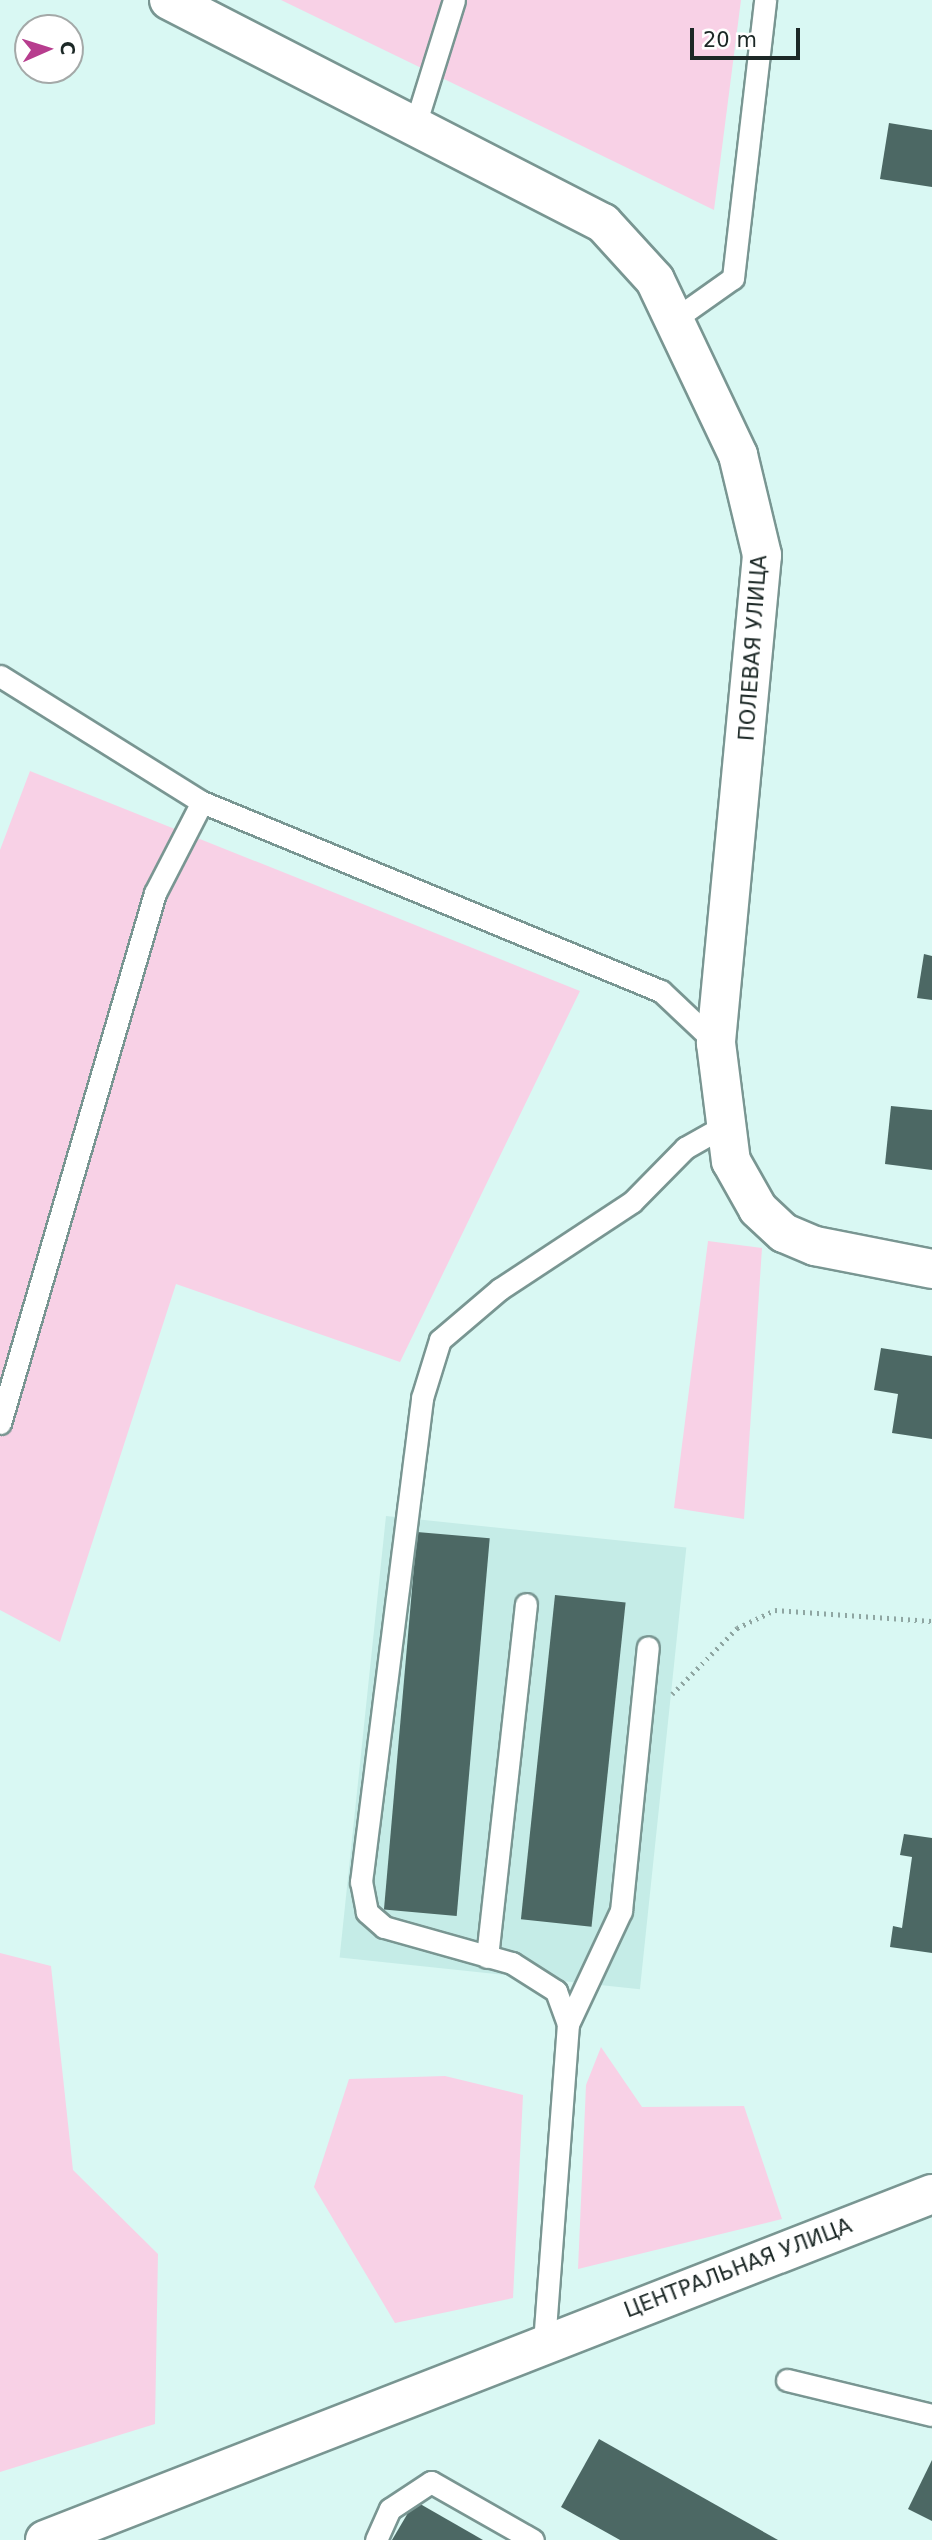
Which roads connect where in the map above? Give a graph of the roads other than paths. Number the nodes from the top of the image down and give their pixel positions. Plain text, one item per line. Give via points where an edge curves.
1 (169, 0) edge
2 (454, 0) edge
3 (765, 0) edge
4 (416, 121) junction
5 (675, 320) junction
6 (0, 676) edge
7 (202, 802) junction
8 (716, 1043) junction
9 (724, 1126) junction
10 (932, 1269) edge
11 (0, 1423) edge
12 (526, 1604) dead end
13 (648, 1647) dead end
14 (486, 1957) junction
15 (568, 2024) junction
16 (932, 2194) edge
17 (544, 2343) junction
18 (787, 2379) dead end
19 (932, 2415) edge
20 (45, 2540) edge
21 (376, 2540) edge
22 (533, 2540) edge

1 - 4 street, ПОЛЕВАЯ УЛИЦА
2 - 4 lane
3 - 5 lane via 733,278
4 - 5 street, ПОЛЕВАЯ УЛИЦА via 603,223 655,280
5 - 8 street, ПОЛЕВАЯ УЛИЦА via 738,455 762,555
6 - 7 lane
7 - 8 lane via 661,991
7 - 11 lane via 155,892
8 - 9 street, ПОЛЕВАЯ УЛИЦА
9 - 10 street, ПОЛЕВАЯ УЛИЦА via 731,1161 758,1209 784,1233 815,1246
9 - 14 lane via 685,1148 632,1202 499,1289 440,1340 422,1398 361,1882 367,1912 384,1927
12 - 14 lane
13 - 15 lane via 621,1911
14 - 15 lane via 512,1963 556,1991
15 - 17 lane
16 - 17 street, ЦЕНТРАЛЬНАЯ УЛИЦА
17 - 20 street, ЦЕНТРАЛЬНАЯ УЛИЦА
18 - 19 lane
21 - 22 lane via 390,2509 431,2482

